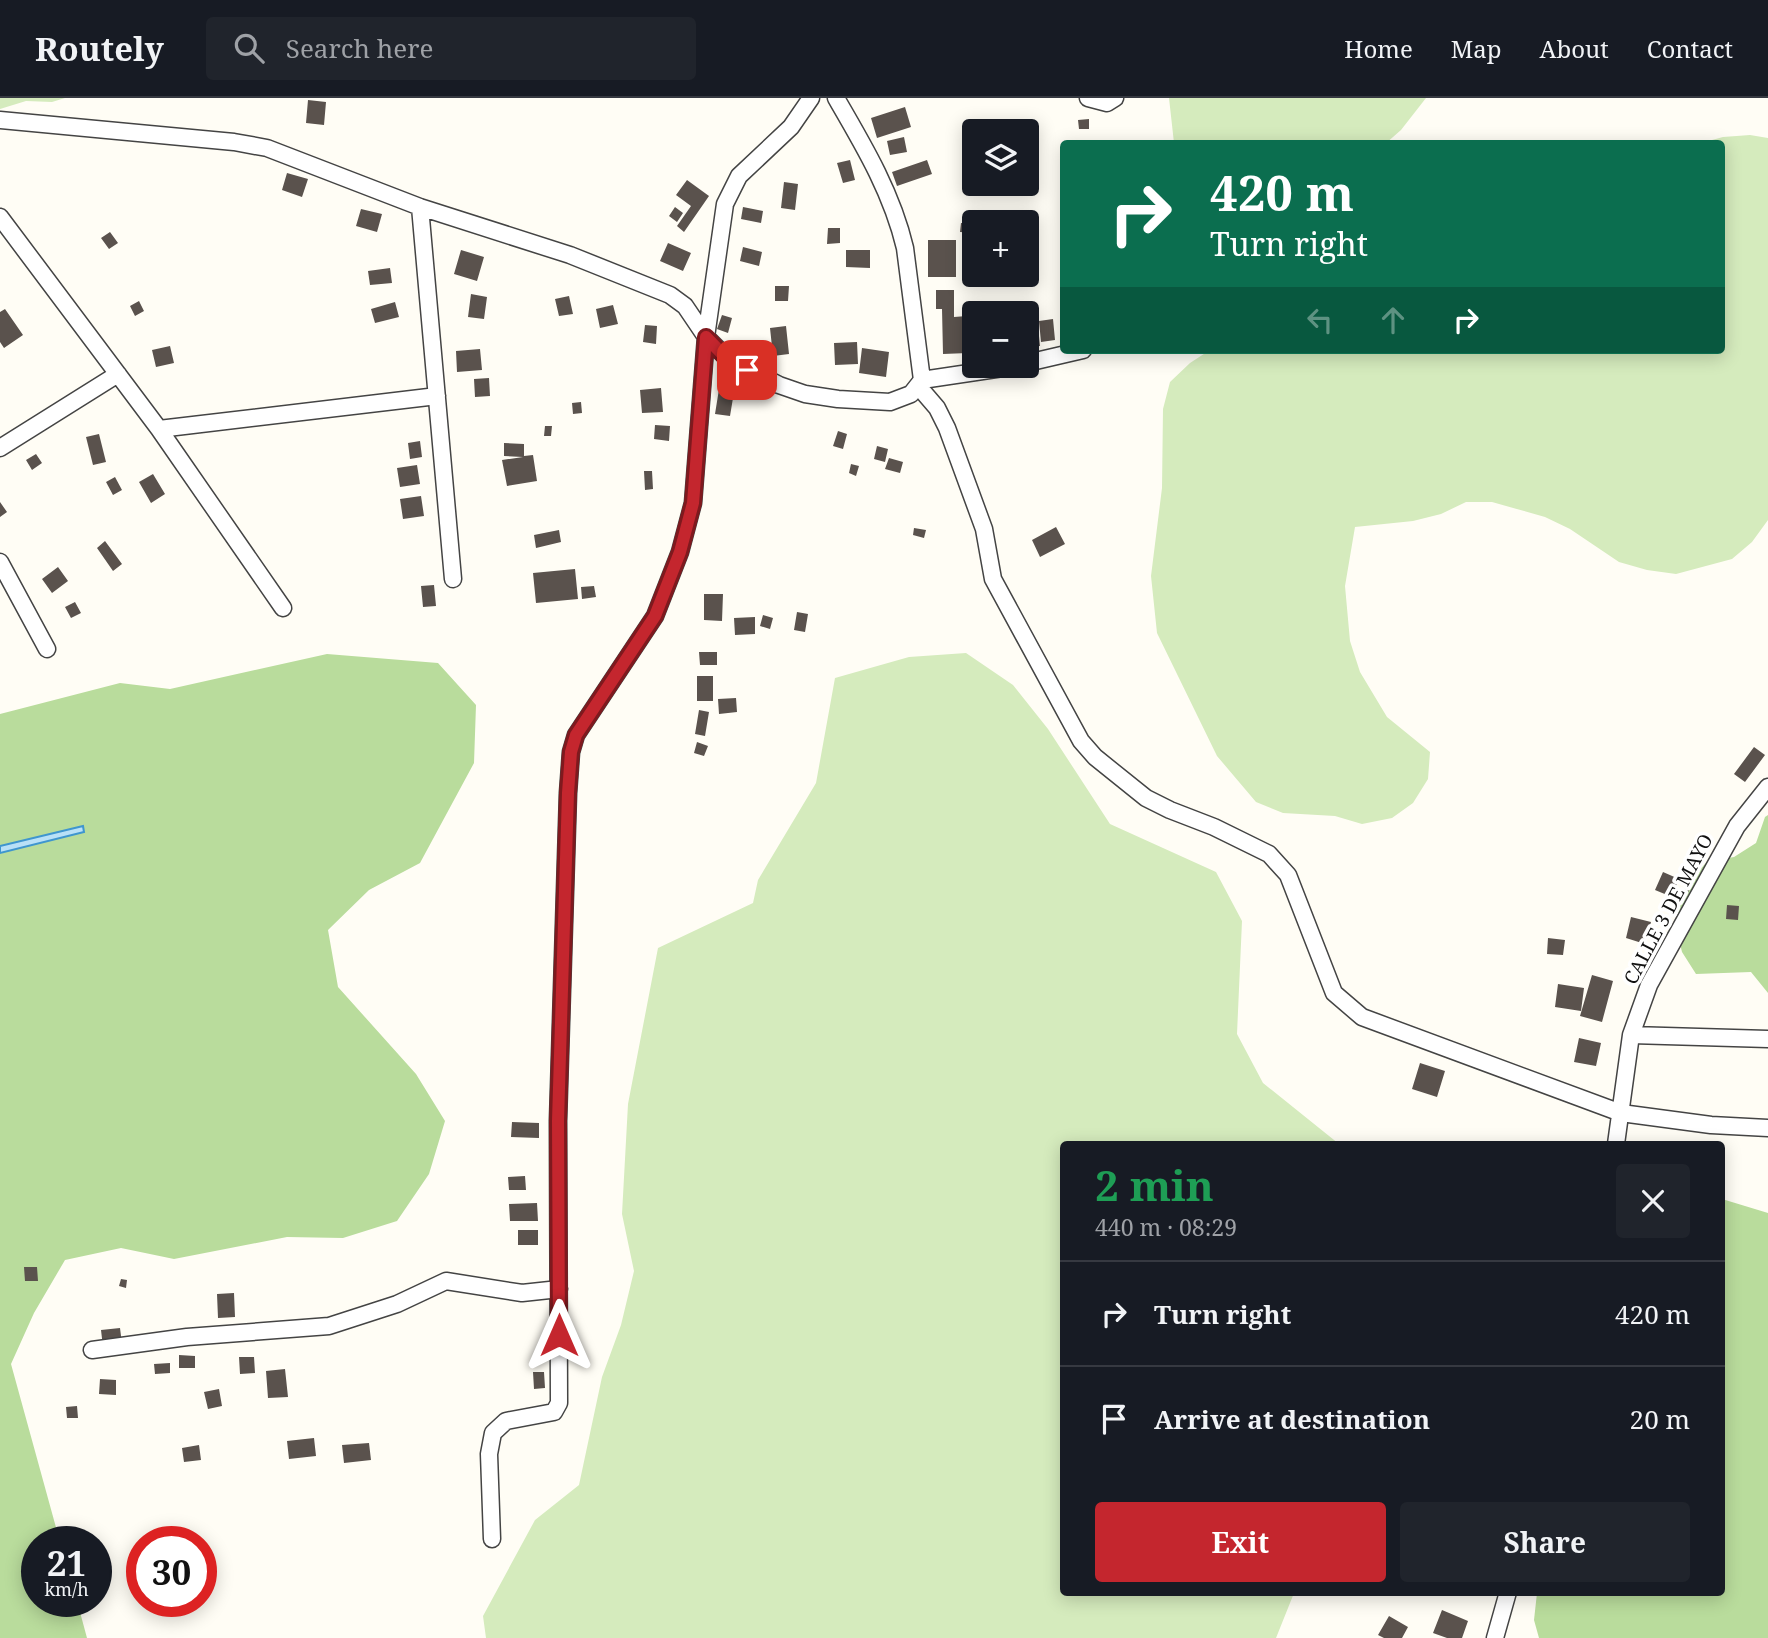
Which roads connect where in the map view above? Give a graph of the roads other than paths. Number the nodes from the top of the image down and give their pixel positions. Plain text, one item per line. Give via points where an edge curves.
1 (811, 98) edge
2 (836, 98) edge
3 (1088, 98) edge
4 (1115, 98) edge
5 (0, 120) edge
6 (420, 207) junction
7 (0, 217) edge
8 (706, 337) junction
9 (1066, 354) edge
10 (1039, 360) edge
11 (118, 374) junction
12 (962, 376) edge
13 (920, 383) junction
14 (437, 396) junction
15 (159, 429) junction
16 (0, 448) edge
17 (0, 562) edge
18 (453, 579) dead end
19 (283, 608) dead end
20 (47, 649) dead end
21 (1768, 787) edge
22 (1631, 1035) junction
23 (1768, 1039) edge
24 (1621, 1113) junction
25 (1768, 1128) edge
26 (1616, 1141) edge
27 (559, 1289) junction
28 (92, 1350) dead end
29 (492, 1539) dead end
30 (1507, 1596) edge
31 (1495, 1638) edge

1 - 8 street via 791,127 739,176 725,204
2 - 13 street via 881,177 900,227
3 - 4 street via 1108,103
5 - 6 street via 267,148
6 - 8 street via 570,255 670,295 685,306
6 - 14 street
7 - 11 street
8 - 13 street via 727,359 805,394 890,402 902,399
8 - 27 street via 693,503 680,552 655,616 576,735 571,752 558,1121
9 - 10 street
11 - 15 street
11 - 16 street
12 - 13 street
13 - 24 street via 952,439 984,529 993,579 1070,724 1095,757 1146,797 1269,854 1288,875 1334,993 1362,1017
14 - 15 street
14 - 18 street
15 - 19 street
17 - 20 street
21 - 22 street, CALLE 3 DE MAYO via 1737,827 1648,985
22 - 23 street
22 - 24 street, CALLE 3 DE MAYO
24 - 25 street
24 - 26 street, CALLE 3 DE MAYO
27 - 28 street via 522,1293 446,1281 397,1304 329,1326
27 - 29 street via 559,1404 554,1412 506,1421 493,1433 489,1454
30 - 31 street

